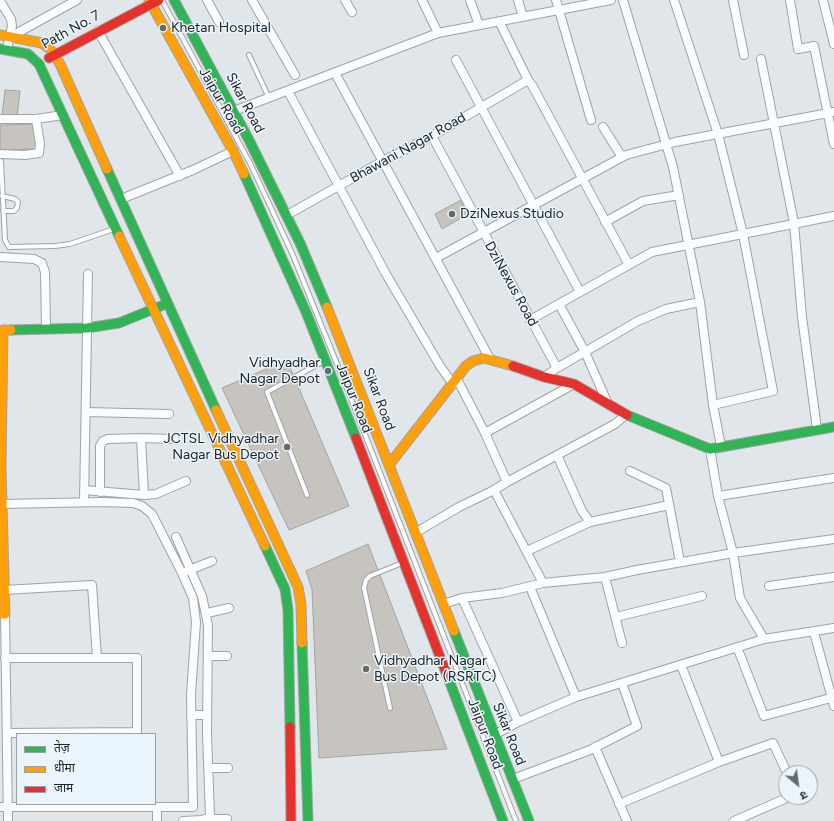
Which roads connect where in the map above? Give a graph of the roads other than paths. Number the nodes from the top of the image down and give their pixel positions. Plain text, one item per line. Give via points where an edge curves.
1 (77, 0) edge
2 (162, 0) edge
3 (174, 0) edge
4 (207, 0) edge
5 (252, 0) edge
6 (345, 0) edge
7 (422, 0) edge
8 (470, 0) edge
9 (518, 0) edge
10 (556, 0) edge
11 (607, 0) edge
12 (623, 0) edge
13 (674, 0) edge
14 (733, 0) edge
15 (790, 0) edge
16 (823, 0) edge
17 (0, 1) edge
18 (153, 1) edge
19 (558, 10) junction
20 (352, 12) dead end
21 (523, 17) junction
22 (499, 21) junction
23 (218, 22) dead end
24 (479, 25) junction
25 (98, 30) junction
26 (438, 33) junction
27 (0, 35) edge
28 (10, 37) junction
29 (834, 44) edge
30 (4, 49) edge
31 (55, 54) junction
32 (249, 55) dead end
33 (744, 55) dead end
34 (761, 59) dead end
35 (456, 60) dead end
36 (39, 64) junction
37 (335, 73) junction
38 (295, 76) dead end
39 (528, 80) junction
40 (288, 91) junction
41 (269, 98) junction
42 (481, 108) junction
43 (234, 112) junction
44 (831, 112) edge
45 (63, 114) junction
46 (0, 119) edge
47 (36, 119) junction
48 (591, 120) dead end
49 (774, 123) junction
50 (603, 127) dead end
51 (718, 134) junction
52 (432, 136) junction
53 (668, 144) junction
54 (834, 144) edge
55 (233, 151) junction
56 (0, 157) edge
57 (622, 157) junction
58 (383, 161) junction
59 (180, 176) junction
60 (581, 179) junction
61 (339, 186) junction
62 (679, 195) junction
63 (2, 196) junction
64 (122, 199) junction
65 (532, 205) junction
66 (3, 211) junction
67 (287, 215) junction
68 (834, 216) edge
69 (605, 222) junction
70 (794, 223) junction
71 (116, 228) junction
72 (482, 232) junction
73 (744, 234) junction
74 (689, 245) junction
75 (0, 257) edge
76 (436, 258) junction
77 (628, 265) junction
78 (88, 274) dead end
79 (580, 292) junction
80 (700, 302) junction
81 (167, 303) junction
82 (559, 304) junction
83 (154, 309) junction
84 (530, 320) junction
85 (46, 328) junction
86 (88, 328) junction
87 (1, 330) edge
88 (585, 352) junction
89 (490, 359) junction
90 (324, 360) junction
91 (557, 368) junction
92 (544, 377) junction
93 (455, 382) junction
94 (574, 384) junction
95 (1, 403) edge
96 (608, 404) junction
97 (713, 405) junction
98 (86, 412) junction
99 (169, 414) dead end
100 (626, 415) junction
101 (834, 427) edge
102 (817, 429) junction
103 (486, 433) junction
104 (141, 438) junction
105 (174, 439) dead end
106 (721, 446) junction
107 (710, 449) junction
108 (557, 455) junction
109 (389, 465) junction
110 (0, 468) edge
111 (630, 471) dead end
112 (834, 478) edge
113 (186, 481) dead end
114 (507, 482) junction
115 (84, 490) junction
116 (494, 490) junction
117 (100, 492) junction
118 (144, 495) junction
119 (307, 495) dead end
120 (718, 496) junction
121 (84, 502) junction
122 (2, 504) junction
123 (669, 505) junction
124 (590, 522) junction
125 (415, 533) junction
126 (1, 534) edge
127 (176, 537) dead end
128 (834, 539) edge
129 (527, 551) junction
130 (733, 553) junction
131 (212, 561) dead end
132 (404, 562) junction
133 (680, 562) junction
134 (191, 569) junction
135 (182, 573) junction
136 (605, 577) junction
137 (834, 577) edge
138 (543, 583) junction
139 (769, 586) dead end
140 (530, 587) junction
141 (4, 590) junction
142 (702, 596) dead end
143 (462, 598) junction
144 (444, 604) junction
145 (229, 608) dead end
146 (207, 613) junction
147 (2, 614) edge
148 (616, 617) junction
149 (834, 628) edge
150 (814, 632) junction
151 (764, 639) junction
152 (622, 643) dead end
153 (737, 648) junction
154 (208, 656) junction
155 (227, 656) dead end
156 (5, 658) junction
157 (97, 658) junction
158 (681, 665) junction
159 (622, 683) junction
160 (3, 684) edge
161 (576, 697) junction
162 (833, 697) edge
163 (834, 706) edge
164 (390, 708) dead end
165 (191, 715) junction
166 (207, 715) junction
167 (518, 722) junction
168 (7, 733) junction
169 (494, 735) junction
170 (3, 745) edge
171 (595, 747) junction
172 (719, 762) junction
173 (783, 765) edge
174 (208, 768) junction
175 (228, 768) dead end
176 (513, 779) junction
177 (778, 802) edge
178 (619, 804) junction
179 (4, 807) edge
180 (157, 807) junction
181 (205, 819) junction
182 (227, 819) dead end
183 (8, 821) edge
184 (157, 821) edge
185 (183, 821) edge
186 (291, 821) edge
187 (308, 821) edge
188 (503, 821) edge
189 (516, 821) edge
190 (529, 821) edge
191 (627, 821) edge
192 (734, 821) edge

1 - 28 street
2 - 189 lane via 251,165 292,253
3 - 43 street, Sikar Road
4 - 23 street
5 - 38 street
6 - 20 street
7 - 26 street
8 - 24 street
9 - 21 street
10 - 19 street
11 - 19 street
12 - 53 street
13 - 51 street
14 - 33 street
15 - 44 street via 798,49 814,46
16 - 29 street
17 - 28 street via 11,19
18 - 25 street, Path No. 7
18 - 55 street, Jaipur Road
19 - 21 street
19 - 48 street
21 - 22 street
22 - 24 street
22 - 39 street
24 - 26 street
25 - 31 street, Path No. 7
25 - 59 street
26 - 37 street
27 - 28 street
28 - 30 street
28 - 31 street via 42,43
30 - 36 street via 28,54
31 - 36 street, Path No. 7
31 - 64 street
32 - 41 lane
34 - 49 street
35 - 42 street
36 - 45 street
37 - 40 street
37 - 58 street
39 - 42 street, Bhawani Nagar Road
39 - 60 street
40 - 41 street
40 - 61 street
41 - 43 street
42 - 52 street, Bhawani Nagar Road
42 - 65 street
43 - 67 street, Sikar Road
44 - 49 street
44 - 54 street
45 - 47 street
45 - 71 street
46 - 47 street
47 - 56 street via 39,152
49 - 51 street
49 - 70 street
50 - 57 street
51 - 53 street
51 - 73 street
52 - 58 street, Bhawani Nagar Road
52 - 72 street, DziNexus Road
53 - 57 street
53 - 62 street
55 - 59 street
55 - 90 street, Jaipur Road via 271,232
56 - 63 lane
57 - 60 street
58 - 61 street, Bhawani Nagar Road
58 - 76 street
59 - 64 street
60 - 65 street
60 - 69 street
61 - 67 street, Bhawani Nagar Road
61 - 93 street via 386,274 440,366
62 - 69 street via 643,201
62 - 74 street
63 - 66 lane
63 - 66 lane via 18,202 14,211
64 - 81 street
65 - 72 street
65 - 79 street
66 - 71 lane via 5,240 9,247 70,244
67 - 109 street, Sikar Road via 334,324
68 - 70 street
69 - 77 street
70 - 73 street
70 - 102 street via 802,317
71 - 83 street
72 - 76 street
72 - 84 street, DziNexus Road
73 - 74 street
73 - 97 street via 773,391
74 - 77 street via 652,252
74 - 80 street
75 - 85 street via 34,259 42,264 45,272
76 - 89 street
77 - 79 street
78 - 86 street
79 - 82 street
80 - 88 street via 666,309 638,321
80 - 97 street
81 - 83 street
81 - 187 street via 295,579 300,595
82 - 84 street
82 - 88 street
83 - 86 street via 119,323
83 - 186 street via 285,590 288,610
84 - 91 street, DziNexus Road
85 - 86 street
85 - 87 street
86 - 98 street
87 - 95 street
88 - 91 street
88 - 96 street
89 - 92 street
89 - 93 street via 473,361 466,366
90 - 119 lane via 267,392
90 - 132 street, Jaipur Road
91 - 92 street
92 - 94 street
93 - 103 street
93 - 109 street
94 - 96 street
94 - 103 street
95 - 110 street
96 - 100 street
97 - 106 street
98 - 99 street
98 - 115 street
100 - 107 street
100 - 108 street via 615,424
101 - 102 street
102 - 106 street
103 - 114 street
104 - 105 street
104 - 117 street via 103,441 100,446
104 - 118 street
106 - 107 street
107 - 120 street
108 - 114 street
108 - 124 street via 582,511
109 - 125 street, Sikar Road
110 - 122 street
111 - 123 street via 666,488
112 - 120 street
113 - 118 street via 162,492
114 - 116 street
115 - 117 street
115 - 121 street
116 - 125 street
116 - 129 street
117 - 118 street
120 - 130 street
121 - 122 street
121 - 135 street via 134,503 142,506 152,514
122 - 126 street
123 - 124 street
123 - 133 street
124 - 129 street
125 - 144 street, Sikar Road
126 - 141 street
127 - 134 street
128 - 130 street
129 - 138 street
130 - 133 street
130 - 151 street via 740,598
131 - 134 street
132 - 164 lane via 370,576 364,588
132 - 188 street, Jaipur Road
133 - 136 street
134 - 135 street
134 - 146 street
135 - 165 street via 193,598 196,622
136 - 138 street
136 - 148 street
137 - 139 street
138 - 140 street
140 - 143 street
140 - 161 street
141 - 147 street
141 - 157 street via 92,585
142 - 148 street
143 - 144 street
143 - 167 street
144 - 169 street, Sikar Road
145 - 146 street
146 - 154 street
147 - 156 street
148 - 152 street
149 - 150 street
150 - 151 street
150 - 162 street
151 - 153 street
153 - 158 street
153 - 162 street via 764,716
154 - 155 street
154 - 166 street
156 - 157 street
156 - 160 street
157 - 168 street via 137,658 138,732
158 - 159 street
158 - 172 street
159 - 161 street
159 - 171 street via 637,726
160 - 168 street
161 - 167 street
162 - 163 street
165 - 166 street
165 - 180 street via 193,806
166 - 174 street
167 - 169 street
168 - 170 street
169 - 176 street, Sikar Road
170 - 179 street
171 - 176 street
171 - 178 street
172 - 173 street via 773,743
172 - 178 street
174 - 175 street
174 - 181 street via 210,816
176 - 190 street, Sikar Road
177 - 192 street
178 - 191 street
179 - 180 street
179 - 183 street
180 - 184 street
181 - 182 street
181 - 185 street

